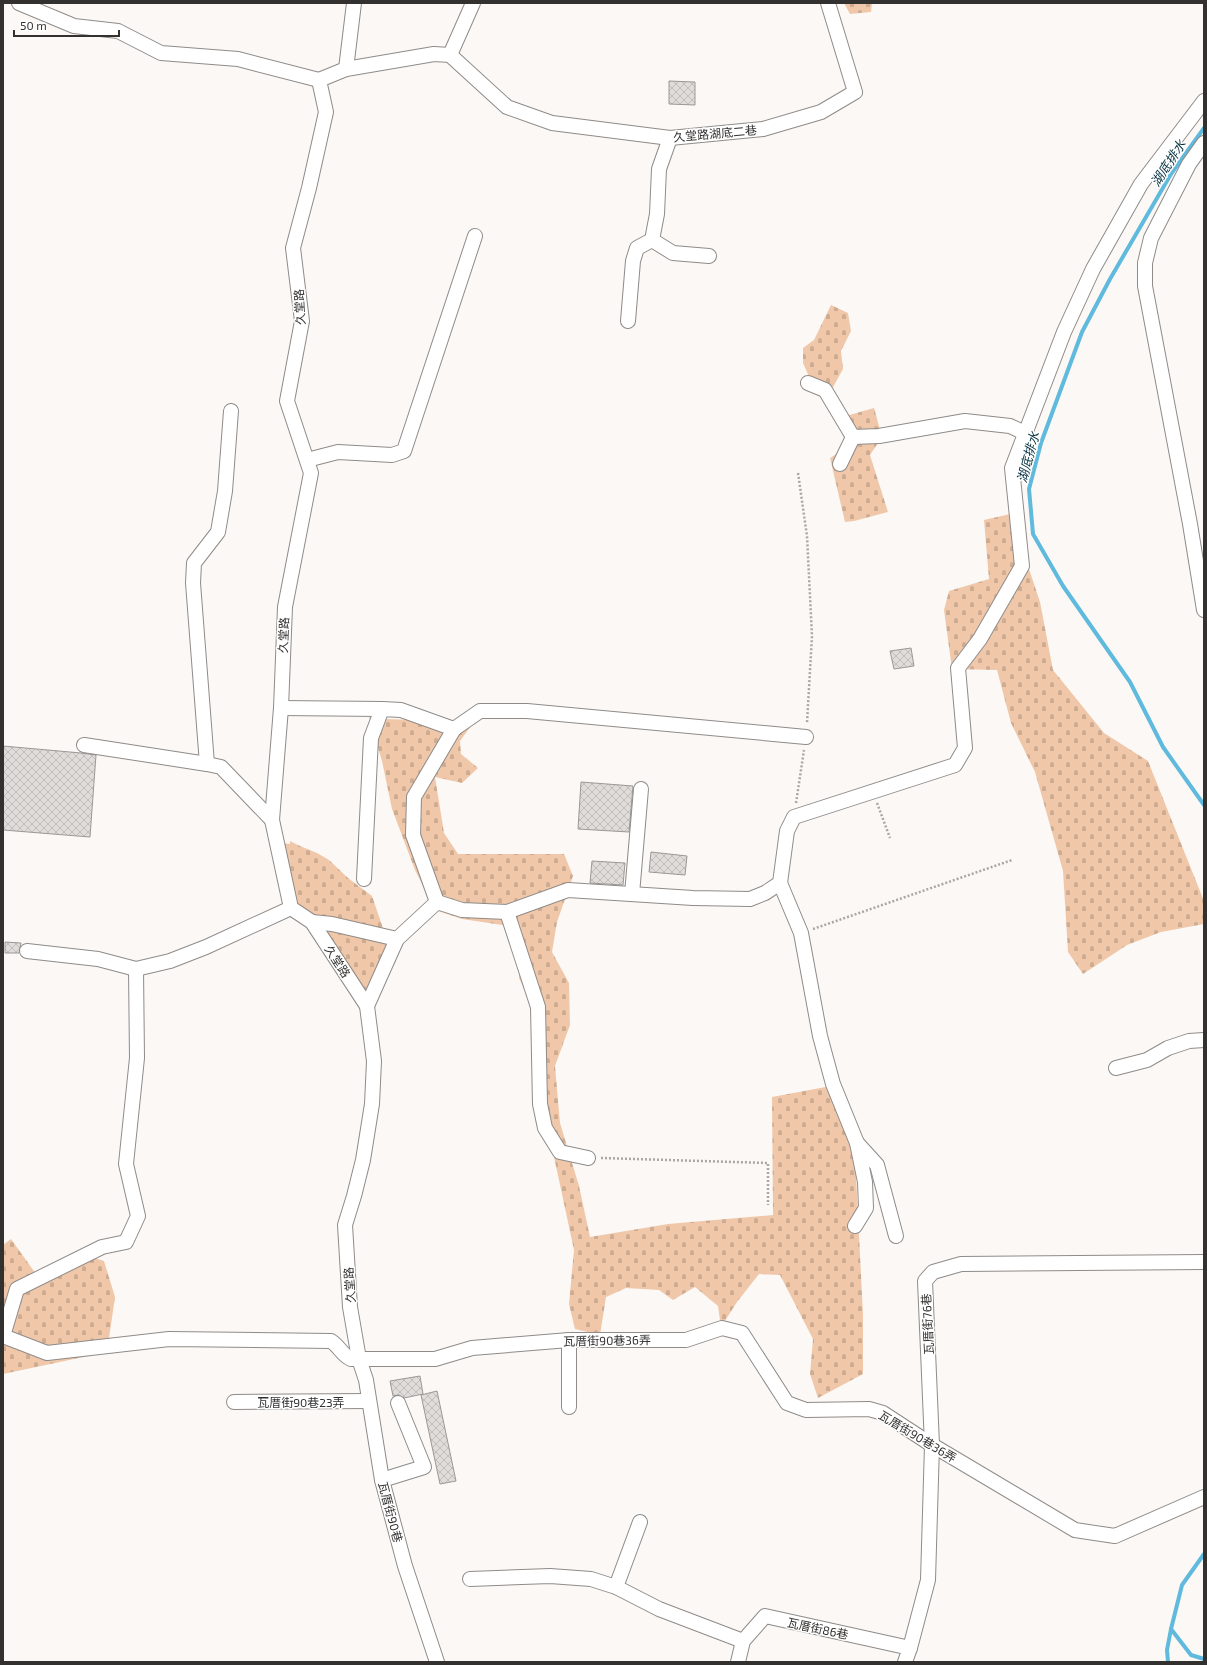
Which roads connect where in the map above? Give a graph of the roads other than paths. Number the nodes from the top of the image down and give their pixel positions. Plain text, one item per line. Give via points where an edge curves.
1 (19, 3) edge
2 (354, 3) edge
3 (473, 3) edge
4 (828, 3) edge
5 (450, 55) junction
6 (346, 69) junction
7 (319, 80) junction
8 (1204, 101) edge
9 (670, 138) junction
10 (1204, 143) edge
11 (475, 236) dead end
12 (652, 240) junction
13 (709, 256) dead end
14 (628, 321) dead end
15 (808, 383) dead end
16 (231, 411) dead end
17 (1025, 433) junction
18 (853, 437) junction
19 (307, 460) junction
20 (840, 464) dead end
21 (1204, 610) edge
22 (281, 708) junction
23 (382, 709) junction
24 (454, 729) junction
25 (806, 737) road end
26 (84, 745) dead end
27 (207, 764) junction
28 (641, 789) dead end
29 (272, 820) junction
30 (364, 879) dead end
31 (780, 882) junction
32 (632, 894) junction
33 (437, 902) junction
34 (291, 908) junction
35 (507, 912) junction
36 (312, 922) junction
37 (397, 940) junction
38 (27, 951) dead end
39 (136, 969) junction
40 (366, 1006) junction
41 (1204, 1040) edge
42 (1116, 1068) dead end
43 (857, 1143) junction
44 (588, 1158) road end
45 (855, 1226) dead end
46 (896, 1236) dead end
47 (1204, 1262) edge
48 (3, 1336) edge
49 (569, 1340) junction
50 (359, 1359) junction
51 (369, 1401) junction
52 (234, 1402) dead end
53 (398, 1403) dead end
54 (569, 1408) dead end
55 (932, 1445) junction
56 (382, 1480) junction
57 (1204, 1497) edge
58 (640, 1522) dead end
59 (470, 1578) dead end
60 (616, 1587) junction
61 (743, 1641) junction
62 (910, 1648) junction
63 (437, 1662) edge
64 (738, 1662) edge
65 (905, 1662) edge

1 - 7 street via 74,26 118,31 161,53 238,59
2 - 6 street
3 - 5 street
4 - 9 street, 久堂路湖底二巷 via 855,92 821,112 763,129
5 - 6 street via 434,54
5 - 9 street, 久堂路湖底二巷 via 507,107 552,123
6 - 7 street
7 - 19 street, 久堂路 via 326,112 293,248 302,321 287,401
8 - 17 street via 1141,184 1093,269 1064,332
9 - 12 street via 659,169 657,214
10 - 21 street via 1189,164 1150,238 1145,263 1145,286
11 - 19 street via 404,452 392,455 338,452
12 - 13 street via 673,253
12 - 14 street via 637,248 633,261
15 - 18 street via 825,390
16 - 27 street via 225,490 218,532 194,562 193,583
17 - 18 street via 1010,426 965,421 879,436
17 - 31 street via 1012,468 1022,566 980,639 958,668 965,748 955,765 794,817 787,831
18 - 20 street
19 - 22 street, 久堂路 via 311,473 285,607
22 - 23 street
22 - 29 street, 久堂路
23 - 24 street via 401,710
23 - 30 street via 371,738
24 - 25 street via 480,711 527,711
24 - 33 street via 414,797 413,835
26 - 27 street
27 - 29 street via 221,767
28 - 32 street
29 - 34 street, 久堂路
31 - 32 street via 750,900
31 - 43 street via 801,933 820,1036 834,1084
32 - 35 street via 568,890
33 - 35 street via 462,910
33 - 37 street
34 - 36 street, 久堂路
34 - 39 street via 206,947 170,961
35 - 44 street via 538,1007 540,1104 545,1128 560,1152
36 - 37 street via 332,924
36 - 40 street, 久堂路
37 - 40 street
38 - 39 street via 98,959
39 - 48 street via 138,1058 126,1164 138,1216 126,1242 102,1247 17,1289
40 - 50 street, 久堂路 via 374,1061 372,1104 363,1160 345,1225 350,1307
41 - 42 street via 1189,1041 1168,1048 1147,1060
43 - 45 street via 865,1182 866,1208
43 - 46 street via 878,1165
47 - 55 street, 瓦厝街76巷 via 961,1264 933,1272 925,1281
48 - 50 street via 47,1353 168,1339 331,1342 338,1346 345,1357
49 - 50 street, 瓦厝街90巷36弄 via 472,1348 435,1359
49 - 54 street
49 - 55 street, 瓦厝街90巷36弄 via 686,1340 722,1328 742,1333 787,1403 806,1410 869,1409 883,1413
50 - 51 street, 瓦厝街90巷
51 - 52 street, 瓦厝街90巷23弄
51 - 56 street, 瓦厝街90巷
53 - 56 street via 424,1467
55 - 57 street, 瓦厝街90巷36弄 via 1075,1530 1114,1536
55 - 62 street, 瓦厝街76巷 via 928,1580
56 - 63 street, 瓦厝街90巷 via 405,1566
58 - 60 street
59 - 60 street via 564,1577 592,1579
60 - 61 street via 659,1609
61 - 62 street, 瓦厝街86巷 via 765,1616
61 - 64 street, 瓦厝街86巷
62 - 65 street

